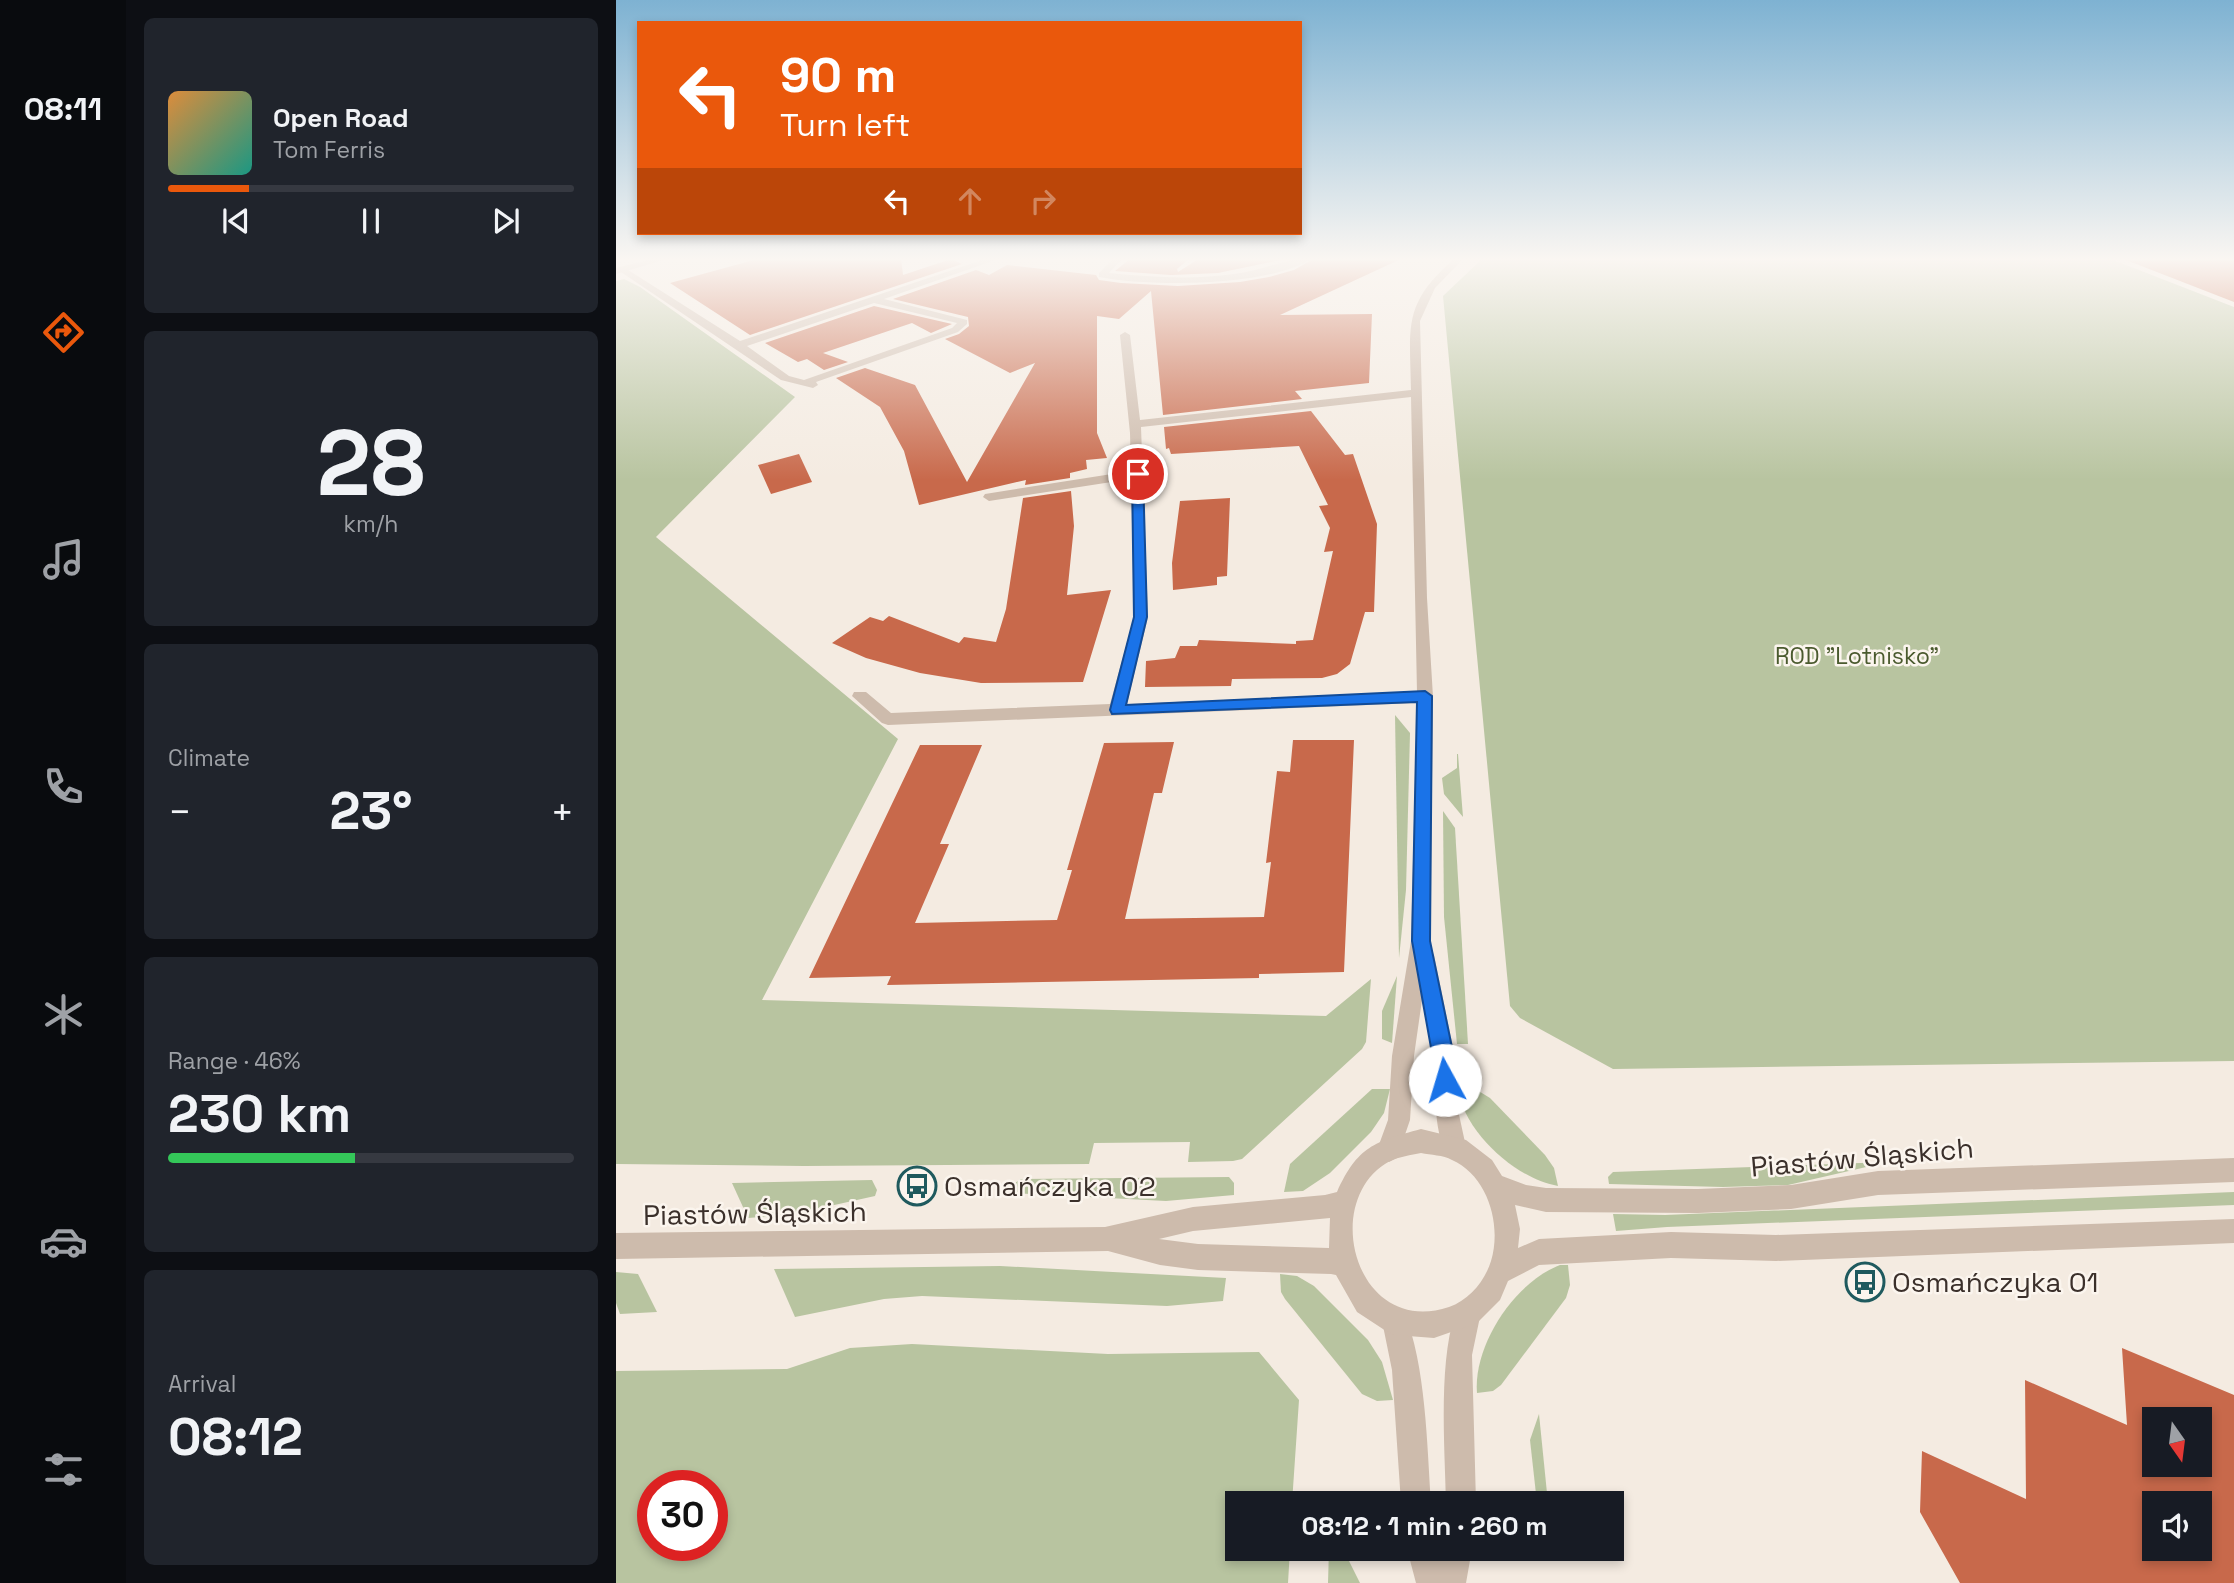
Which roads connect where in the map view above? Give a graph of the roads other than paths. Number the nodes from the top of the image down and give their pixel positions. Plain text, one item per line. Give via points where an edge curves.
1 (719, 332) edge
2 (779, 332) edge
3 (950, 332) edge
4 (1415, 332) edge
5 (1125, 335) dead end
6 (740, 345) junction
7 (1416, 393) junction
8 (1135, 424) junction
9 (1138, 474) junction
10 (989, 497) dead end
11 (860, 696) dead end
12 (1425, 696) junction
13 (1117, 710) junction
14 (1421, 941) junction
15 (1454, 1147) junction
16 (1388, 1150) junction
17 (2234, 1170) edge
18 (1497, 1186) junction
19 (1343, 1203) junction
20 (2234, 1231) edge
21 (1105, 1239) junction
22 (616, 1246) edge
23 (1344, 1266) junction
24 (1500, 1272) junction
25 (1468, 1311) junction
26 (1395, 1321) junction
27 (1415, 1491) edge
28 (1461, 1491) edge
29 (1425, 1561) edge
30 (1455, 1561) edge
31 (1431, 1583) edge
32 (1451, 1583) edge

1 - 6 street
2 - 6 street
3 - 6 street via 810,384 785,378
4 - 7 street
5 - 8 street
7 - 8 street
7 - 12 street
8 - 9 street
9 - 10 street
9 - 13 street via 1140,617
11 - 13 street via 888,719
12 - 13 street
12 - 14 street
14 - 15 street via 1444,1057
14 - 16 street via 1403,1056 1399,1120
15 - 16 street via 1421,1141
15 - 18 street via 1474,1158
16 - 19 street via 1361,1170
17 - 18 street, Piastów Śląskich via 1878,1183 1791,1197 1698,1201 1546,1200
18 - 24 street via 1506,1209 1508,1234
19 - 21 street, Piastów Śląskich via 1193,1219
19 - 23 street via 1338,1241
20 - 24 street via 1776,1248 1605,1247 1539,1252
21 - 22 street, Piastów Śląskich
21 - 23 street, Piastów Śląskich via 1198,1257 1315,1259
23 - 26 street via 1363,1300
24 - 25 street via 1487,1295
25 - 26 street via 1433,1325
25 - 28 street via 1459,1355
26 - 27 street via 1406,1370
29 - 31 street
30 - 32 street

